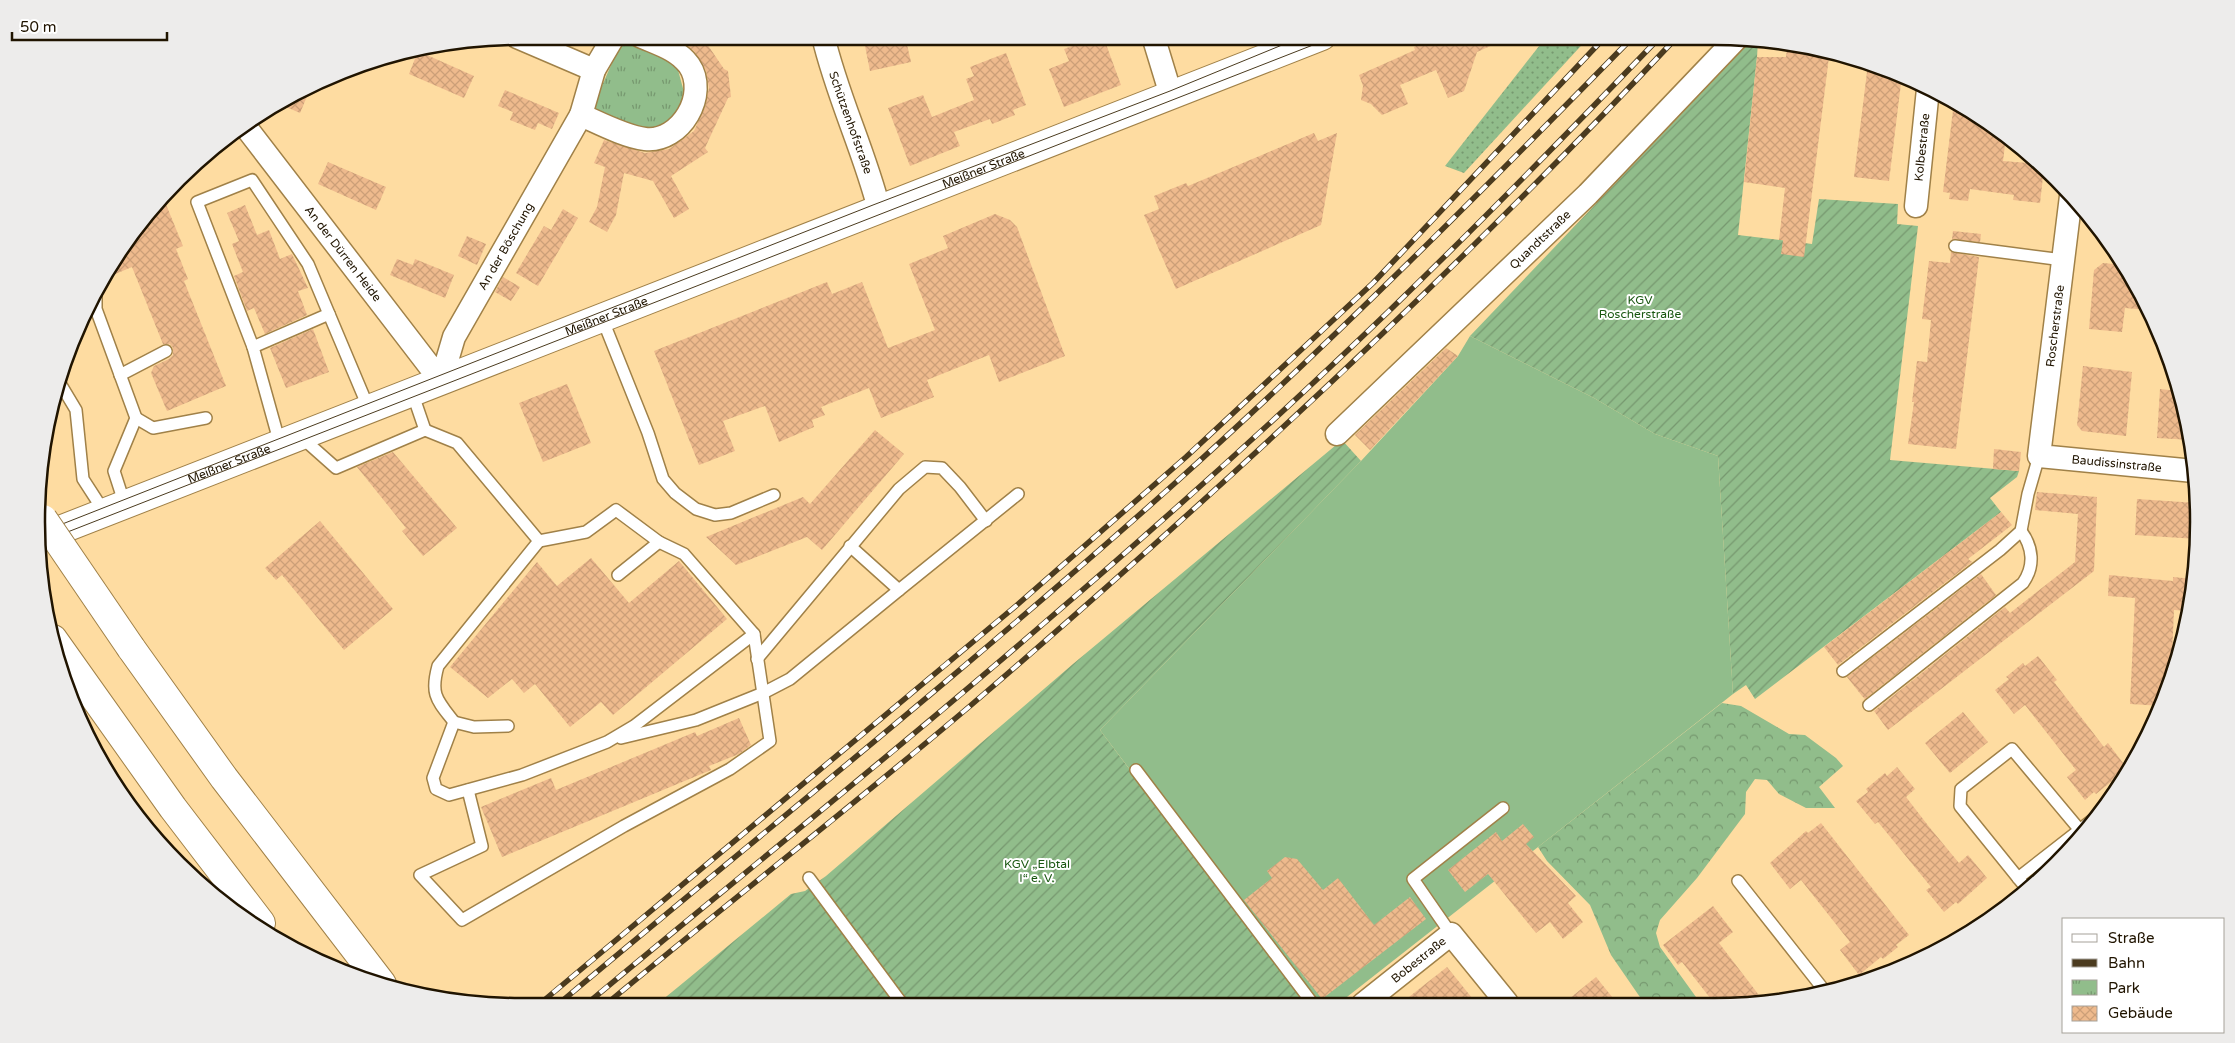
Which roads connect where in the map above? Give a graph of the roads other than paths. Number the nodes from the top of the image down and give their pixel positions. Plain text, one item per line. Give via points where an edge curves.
1 (536, 45) edge
2 (609, 45) edge
3 (659, 45) edge
4 (825, 45) edge
5 (1156, 45) edge
6 (1299, 45) edge
7 (1729, 45) edge
8 (594, 70) junction
9 (1171, 95) junction
10 (1927, 96) edge
11 (580, 115) junction
12 (249, 131) edge
13 (2070, 205) edge
14 (1916, 206) dead end
15 (879, 209) junction
16 (1955, 246) dead end
17 (2063, 260) junction
18 (96, 307) edge
19 (329, 314) junction
20 (602, 318) junction
21 (253, 347) junction
22 (166, 351) dead end
23 (120, 375) junction
24 (441, 381) junction
25 (64, 389) edge
26 (412, 392) junction
27 (369, 409) junction
28 (136, 418) junction
29 (206, 418) dead end
30 (425, 430) junction
31 (1337, 434) dead end
32 (290, 440) junction
33 (2039, 456) junction
34 (2187, 470) edge
35 (1018, 494) dead end
36 (774, 495) dead end
37 (115, 509) junction
38 (986, 521) junction
39 (45, 522) edge
40 (2021, 531) junction
41 (45, 536) edge
42 (539, 541) junction
43 (660, 542) junction
44 (850, 546) junction
45 (618, 575) dead end
46 (899, 590) junction
47 (754, 634) junction
48 (64, 654) edge
49 (757, 658) junction
50 (1842, 671) dead end
51 (763, 693) junction
52 (1869, 705) dead end
53 (454, 722) junction
54 (508, 726) dead end
55 (606, 742) junction
56 (1136, 770) dead end
57 (468, 790) junction
58 (1503, 808) dead end
59 (2079, 829) edge
60 (2075, 832) edge
61 (809, 878) dead end
62 (2018, 878) junction
63 (1738, 881) dead end
64 (2023, 884) edge
65 (257, 918) edge
66 (1452, 934) junction
67 (375, 975) edge
68 (1821, 986) edge
69 (897, 998) edge
70 (1308, 998) edge
71 (1371, 998) edge
72 (1502, 998) edge

1 - 8 street
2 - 8 street, An der Böschung
3 - 11 street via 680,55 690,67 696,84 695,99 674,130 660,138 646,140
4 - 15 street, Schützenhofstraße via 832,73 871,176
5 - 9 street
6 - 9 main road, Meißner Straße
7 - 31 street, Quandtstraße via 1588,194
8 - 11 street, An der Böschung
9 - 15 main road, Meißner Straße
10 - 14 street, Kolbestraße
11 - 24 street, An der Böschung via 454,337
12 - 24 street, An der Dürren Heide
13 - 17 street, Roscherstraße
15 - 20 main road, Meißner Straße
16 - 17 lane
17 - 33 street, Roscherstraße
18 - 23 lane
19 - 21 lane
19 - 21 lane via 308,264 252,180 197,202
19 - 27 lane
20 - 24 main road, Meißner Straße
20 - 36 lane via 663,478 675,493 696,509 715,515 731,513
21 - 32 lane via 272,416
22 - 23 lane
23 - 28 lane
24 - 26 main road, Meißner Straße
25 - 37 lane via 76,410 83,479
26 - 27 main road, Meißner Straße
26 - 30 lane
27 - 32 main road, Meißner Straße
28 - 29 lane via 154,428
28 - 37 lane via 114,471
30 - 32 lane via 336,468
30 - 42 lane via 457,443
32 - 37 main road, Meißner Straße
33 - 34 street, Baudissinstraße
33 - 40 lane
35 - 38 lane
37 - 41 main road, Meißner Straße
38 - 44 lane via 942,468 925,468 899,489
38 - 46 lane
39 - 67 main road, bridge via 224,778
40 - 50 lane
40 - 52 lane via 2030,543 2030,564 2023,583
42 - 43 lane via 586,532 616,510
42 - 53 lane via 438,666 433,683 437,699
43 - 45 lane
43 - 47 lane via 684,554
44 - 46 lane
44 - 49 lane
46 - 51 lane via 790,679
47 - 49 lane
47 - 55 lane via 634,726
48 - 65 main road via 173,808
49 - 51 lane
51 - 55 lane via 696,720
51 - 57 lane via 770,741 730,769 462,920 420,875 482,846
53 - 54 lane via 474,728
53 - 57 lane via 433,778 436,789 449,795
55 - 57 lane via 522,775
56 - 70 lane
58 - 66 lane via 1413,879
59 - 62 lane via 2012,749 1961,790 1960,806
60 - 62 lane
61 - 69 lane
62 - 64 lane
63 - 68 lane
66 - 71 street, Bobestraße
66 - 72 street

